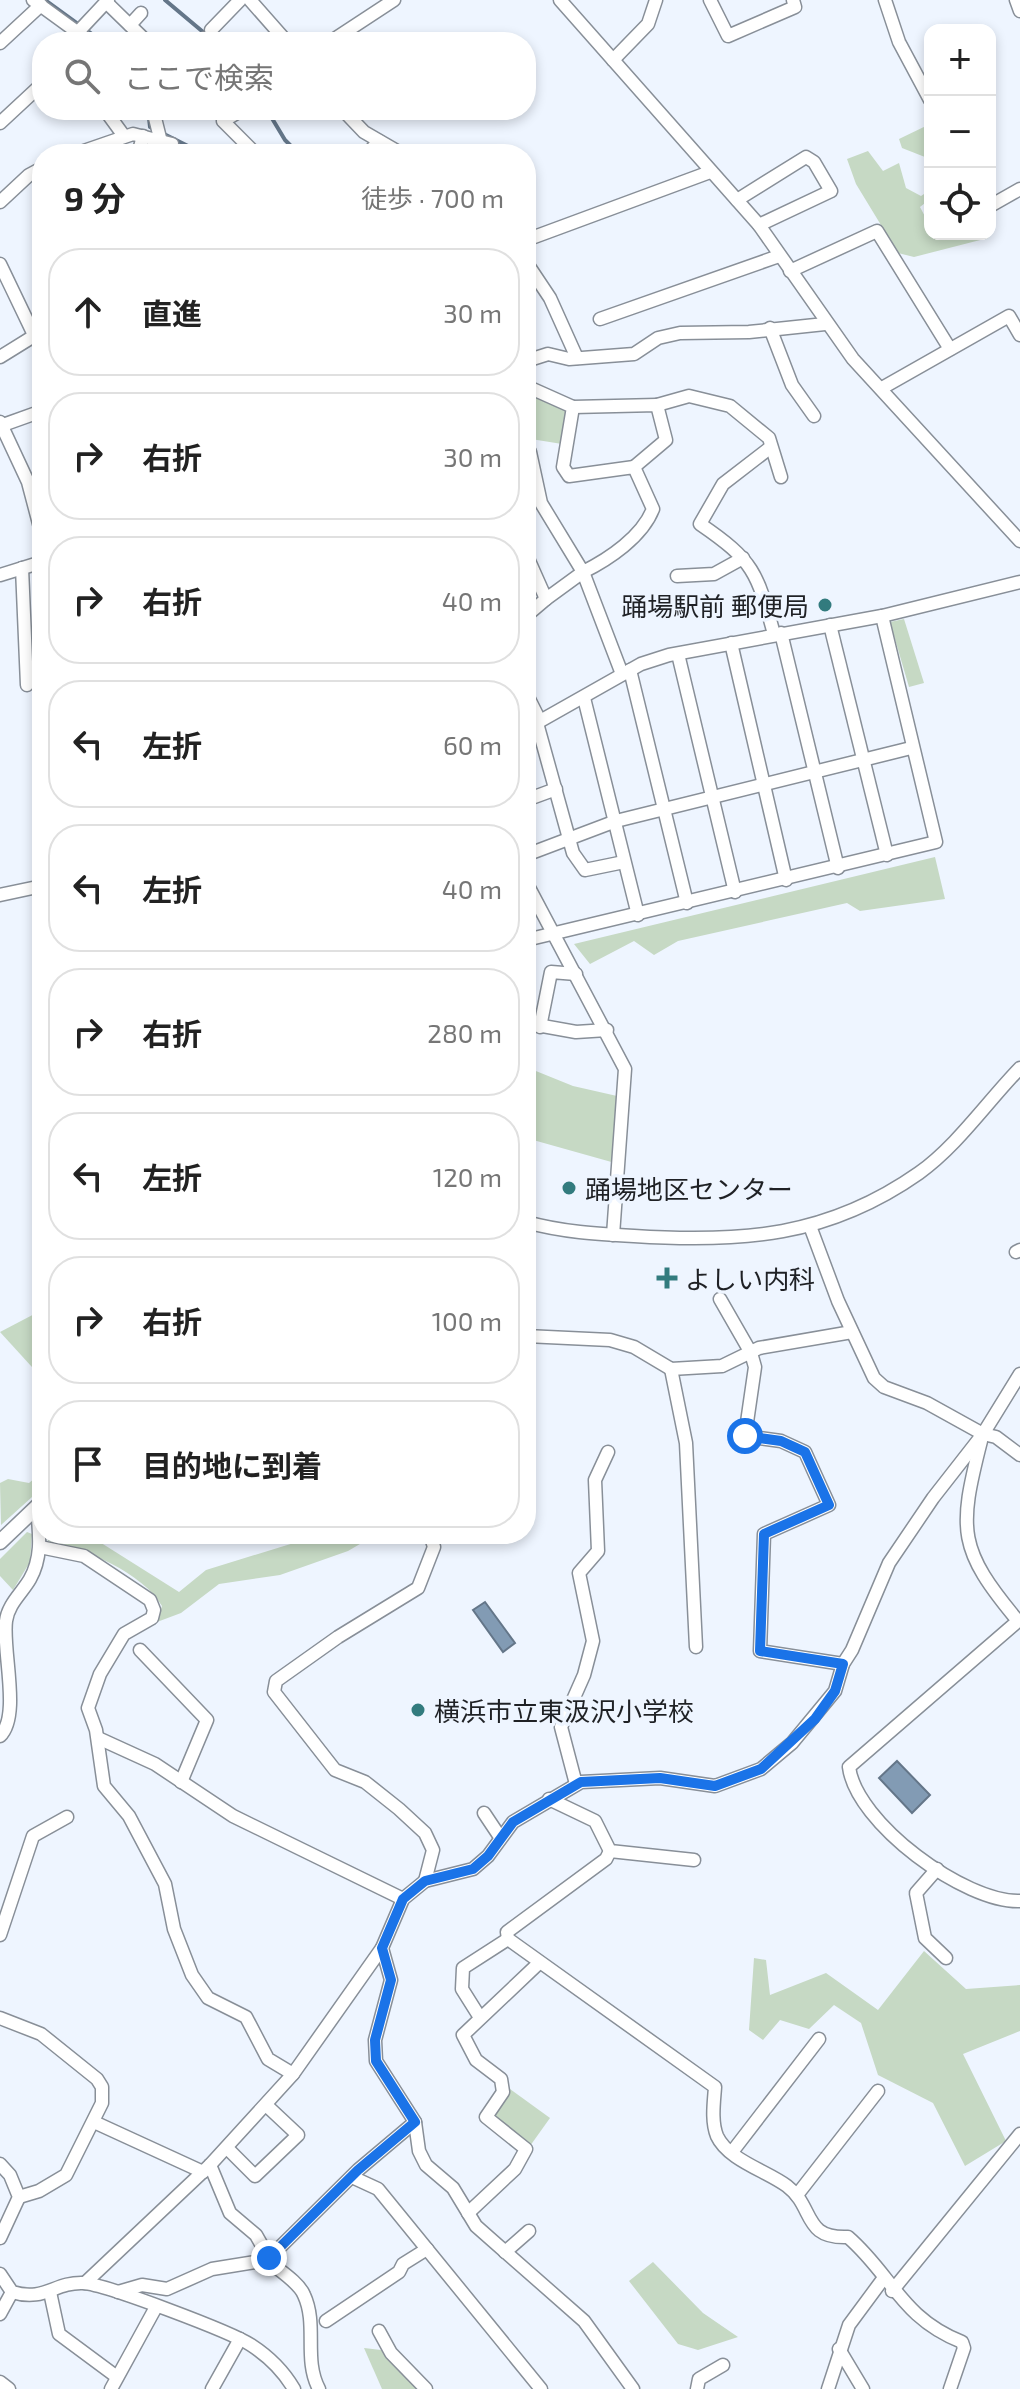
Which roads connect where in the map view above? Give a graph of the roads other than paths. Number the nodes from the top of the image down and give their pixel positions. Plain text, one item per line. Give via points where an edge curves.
1 (240, 0) edge
2 (250, 0) edge
3 (394, 0) edge
4 (560, 0) edge
5 (656, 0) edge
6 (710, 0) edge
7 (793, 0) edge
8 (885, 0) edge
9 (1016, 0) edge
10 (107, 1) edge
11 (37, 3) edge
12 (1020, 11) edge
13 (141, 13) dead end
14 (130, 25) junction
15 (82, 32) edge
16 (137, 32) edge
17 (211, 32) edge
18 (278, 32) edge
19 (345, 32) edge
20 (0, 43) edge
21 (613, 60) junction
22 (32, 93) edge
23 (928, 96) edge
24 (112, 120) edge
25 (156, 120) edge
26 (225, 120) edge
27 (353, 120) edge
28 (0, 123) edge
29 (124, 136) junction
30 (143, 136) junction
31 (160, 137) junction
32 (379, 141) junction
33 (102, 144) edge
34 (141, 144) edge
35 (172, 144) edge
36 (246, 144) edge
37 (376, 144) edge
38 (384, 144) edge
39 (710, 172) junction
40 (32, 173) edge
41 (1020, 189) edge
42 (737, 200) junction
43 (0, 202) edge
44 (996, 203) edge
45 (759, 225) junction
46 (536, 236) edge
47 (779, 256) junction
48 (0, 264) edge
49 (790, 271) junction
50 (536, 277) edge
51 (600, 319) dead end
52 (32, 322) edge
53 (825, 324) junction
54 (770, 328) junction
55 (1020, 335) edge
56 (32, 337) edge
57 (950, 349) junction
58 (0, 357) edge
59 (536, 358) edge
60 (577, 358) junction
61 (882, 388) junction
62 (536, 390) edge
63 (657, 405) junction
64 (573, 407) junction
65 (32, 414) edge
66 (814, 416) dead end
67 (1, 424) edge
68 (771, 447) junction
69 (634, 467) junction
70 (781, 477) dead end
71 (536, 480) edge
72 (32, 481) edge
73 (28, 482) junction
74 (32, 497) edge
75 (1020, 541) edge
76 (743, 558) junction
77 (32, 565) edge
78 (22, 568) junction
79 (583, 572) junction
80 (0, 575) edge
81 (536, 576) edge
82 (677, 576) dead end
83 (1020, 582) edge
84 (546, 599) junction
85 (536, 608) edge
86 (882, 616) junction
87 (830, 625) junction
88 (777, 633) junction
89 (731, 643) junction
90 (678, 654) junction
91 (626, 672) junction
92 (27, 685) dead end
93 (584, 698) junction
94 (536, 723) edge
95 (536, 730) edge
96 (911, 748) junction
97 (863, 760) junction
98 (814, 772) junction
99 (764, 784) junction
100 (556, 789) junction
101 (536, 796) edge
102 (713, 797) junction
103 (664, 809) junction
104 (616, 821) junction
105 (569, 839) junction
106 (536, 851) edge
107 (887, 855) junction
108 (624, 862) junction
109 (838, 868) junction
110 (786, 880) junction
111 (32, 888) edge
112 (735, 892) junction
113 (0, 895) edge
114 (536, 901) edge
115 (687, 903) junction
116 (638, 915) junction
117 (554, 934) junction
118 (536, 938) edge
119 (576, 974) junction
120 (536, 1026) edge
121 (540, 1027) junction
122 (607, 1030) junction
123 (1020, 1068) edge
124 (536, 1224) edge
125 (810, 1226) junction
126 (613, 1235) junction
127 (720, 1299) dead end
128 (852, 1332) junction
129 (536, 1336) edge
130 (751, 1353) junction
131 (671, 1369) junction
132 (1020, 1374) edge
133 (983, 1434) junction
134 (608, 1452) dead end
135 (1020, 1455) edge
136 (32, 1512) edge
137 (0, 1542) edge
138 (433, 1544) edge
139 (40, 1547) joint
140 (696, 1647) dead end
141 (140, 1650) dead end
142 (843, 1664) junction
143 (0, 1736) edge
144 (98, 1738) junction
145 (181, 1782) junction
146 (576, 1784) junction
147 (549, 1799) junction
148 (484, 1813) dead end
149 (67, 1817) dead end
150 (500, 1837) junction
151 (610, 1851) junction
152 (694, 1860) dead end
153 (937, 1869) junction
154 (425, 1881) junction
155 (403, 1899) junction
156 (1020, 1901) edge
157 (0, 1935) edge
158 (508, 1939) junction
159 (382, 1948) junction
160 (946, 1958) dead end
161 (539, 1963) junction
162 (479, 2016) junction
163 (0, 2018) edge
164 (819, 2039) dead end
165 (293, 2074) junction
166 (878, 2091) dead end
167 (266, 2105) junction
168 (94, 2122) junction
169 (415, 2122) junction
170 (1020, 2134) edge
171 (227, 2148) junction
172 (732, 2152) junction
173 (0, 2164) edge
174 (207, 2169) junction
175 (352, 2177) junction
176 (797, 2195) junction
177 (19, 2197) junction
178 (468, 2213) junction
179 (529, 2231) dead end
180 (0, 2238) edge
181 (427, 2249) junction
182 (505, 2252) junction
183 (268, 2259) junction
184 (0, 2274) edge
185 (883, 2279) junction
186 (85, 2283) junction
187 (892, 2291) junction
188 (12, 2292) junction
189 (50, 2292) junction
190 (118, 2292) junction
191 (156, 2307) junction
192 (0, 2314) edge
193 (326, 2321) dead end
194 (379, 2331) dead end
195 (240, 2339) junction
196 (839, 2349) junction
197 (723, 2365) dead end
198 (0, 2382) edge
199 (114, 2383) edge
200 (9, 2389) edge
201 (212, 2389) edge
202 (294, 2389) edge
203 (319, 2389) edge
204 (426, 2389) edge
205 (541, 2389) edge
206 (633, 2389) edge
207 (697, 2389) edge
208 (828, 2389) edge
209 (863, 2389) edge
210 (950, 2389) edge

1 - 17 street
2 - 18 street
3 - 19 street
4 - 21 street
5 - 21 street via 648,24
6 - 7 street via 728,36 795,7
8 - 23 street via 899,42
9 - 12 street
10 - 14 street
10 - 15 street
11 - 15 street
11 - 20 street
13 - 14 street
14 - 16 street
21 - 39 street
22 - 28 street
24 - 29 street
25 - 31 street
26 - 36 street
27 - 32 street
29 - 30 street
29 - 33 street
30 - 31 street
30 - 34 street
31 - 35 street
32 - 37 street
32 - 38 street
39 - 42 street
39 - 46 street
40 - 43 street
41 - 44 street
42 - 45 street
42 - 45 street via 806,157 814,162 831,191
45 - 47 street
47 - 49 street
47 - 51 street
48 - 52 street
49 - 53 street
49 - 57 street via 877,231
50 - 60 street
53 - 54 street
53 - 61 street
54 - 60 street via 680,333 658,338 634,354
54 - 66 street via 792,385
55 - 57 street via 1009,316
56 - 58 street
57 - 61 street
59 - 60 street
61 - 75 street
62 - 64 street
63 - 64 street
63 - 68 street via 689,396 730,406 769,438
63 - 69 street via 666,440
64 - 69 street via 563,467 569,476
65 - 67 street
67 - 73 street
68 - 70 street
68 - 76 street via 723,484 700,524
69 - 79 street via 653,509 649,519 611,558
71 - 79 street via 541,503
72 - 73 street
73 - 74 street
76 - 82 street via 714,574
76 - 88 street via 761,584
77 - 78 street
78 - 80 street
78 - 92 street
79 - 84 street
79 - 91 street
81 - 84 street
83 - 86 street
84 - 85 street
86 - 87 street
86 - 96 street
87 - 88 street
87 - 97 street
88 - 89 street
88 - 98 street
89 - 90 street
89 - 99 street
90 - 91 street
90 - 102 street
91 - 93 street
91 - 103 street
93 - 94 street
93 - 104 street
95 - 100 street
96 - 97 street
96 - 107 street via 936,842
97 - 98 street
97 - 107 street
98 - 99 street
98 - 109 street
99 - 102 street
99 - 110 street
100 - 101 street
100 - 105 street
102 - 103 street
102 - 112 street
103 - 104 street
103 - 115 street
104 - 105 street
104 - 108 street
105 - 106 street
105 - 108 street via 585,870
107 - 109 street
108 - 116 street
109 - 110 street
110 - 112 street
111 - 113 street
112 - 115 street
114 - 117 street
115 - 116 street
116 - 117 street
117 - 118 street
117 - 119 street
119 - 121 street via 551,972
119 - 122 street
120 - 121 street
121 - 122 street
122 - 126 street via 625,1069
123 - 125 street via 922,1171 887,1194
124 - 126 street
125 - 126 street via 725,1240
125 - 128 street
127 - 130 street
128 - 130 street
128 - 133 street via 874,1378 884,1387
129 - 131 street via 610,1340
130 - 131 street via 722,1366
130 - 142 street via 755,1367 745,1436 781,1441 805,1452 829,1505 764,1534 760,1651
131 - 140 street via 688,1465
132 - 133 street
133 - 135 street
133 - 142 street via 889,1563
133 - 153 street via 969,1501 968,1546 978,1570 1018,1621 849,1767 851,1781 884,1827
134 - 146 street via 595,1480 598,1551 579,1573 593,1641 561,1727
136 - 137 street
138 - 154 street via 418,1588 276,1681 274,1692 335,1770 365,1782 425,1833 433,1850
139 - 143 street via 6,1622 9,1716
139 - 144 street via 84,1556 139,1591 154,1610 152,1618 124,1634 100,1674 88,1708
141 - 145 street via 207,1720
142 - 146 street via 835,1691 815,1719 779,1755 743,1778 715,1786 660,1778
144 - 145 street
144 - 165 street via 104,1786 129,1816 165,1884 174,1929 192,1975 208,1998 246,2017 268,2059
145 - 155 street via 233,1816
146 - 147 street
147 - 150 street via 528,1810
147 - 151 street via 595,1821
148 - 150 street
149 - 157 street via 33,1836
150 - 154 street via 473,1869
151 - 152 street
151 - 158 street via 507,1932
153 - 156 street via 953,1883
153 - 160 street via 916,1893 925,1938
154 - 155 street
155 - 159 street
158 - 161 street
158 - 162 street via 463,1968 462,1989
159 - 165 street
159 - 169 street via 391,1980 375,2040 376,2061
161 - 162 street
161 - 172 street via 715,2087 717,2134
162 - 178 street via 463,2035 464,2042 476,2060 501,2079 503,2092 486,2117 526,2149 515,2169
163 - 168 street via 41,2034 97,2079 102,2103
164 - 172 street
165 - 167 street
166 - 176 street
167 - 171 street
167 - 171 street via 298,2135 255,2176
168 - 174 street
168 - 177 street via 66,2175
169 - 175 street
169 - 178 street via 426,2165 453,2188
170 - 187 street
171 - 174 street
172 - 176 street
173 - 177 street
174 - 183 street via 230,2213 256,2235
174 - 186 street
175 - 181 street via 378,2189
175 - 183 street
176 - 185 street via 812,2225 822,2234 848,2237
177 - 180 street
178 - 182 street
179 - 182 street
181 - 193 street
181 - 205 street
182 - 206 street via 584,2321
183 - 190 street via 212,2269 167,2289 142,2285
183 - 203 street via 304,2293 311,2374
184 - 188 street
185 - 187 street
185 - 196 street via 849,2325
186 - 189 street
186 - 190 street
187 - 210 street via 927,2323 962,2342
188 - 189 street via 29,2298
188 - 192 street
189 - 199 street via 59,2334
190 - 191 street
191 - 195 street
191 - 199 street
194 - 204 street via 391,2353
195 - 201 street
195 - 202 street via 270,2359
196 - 208 street
196 - 209 street
197 - 207 street via 699,2379
198 - 200 street

